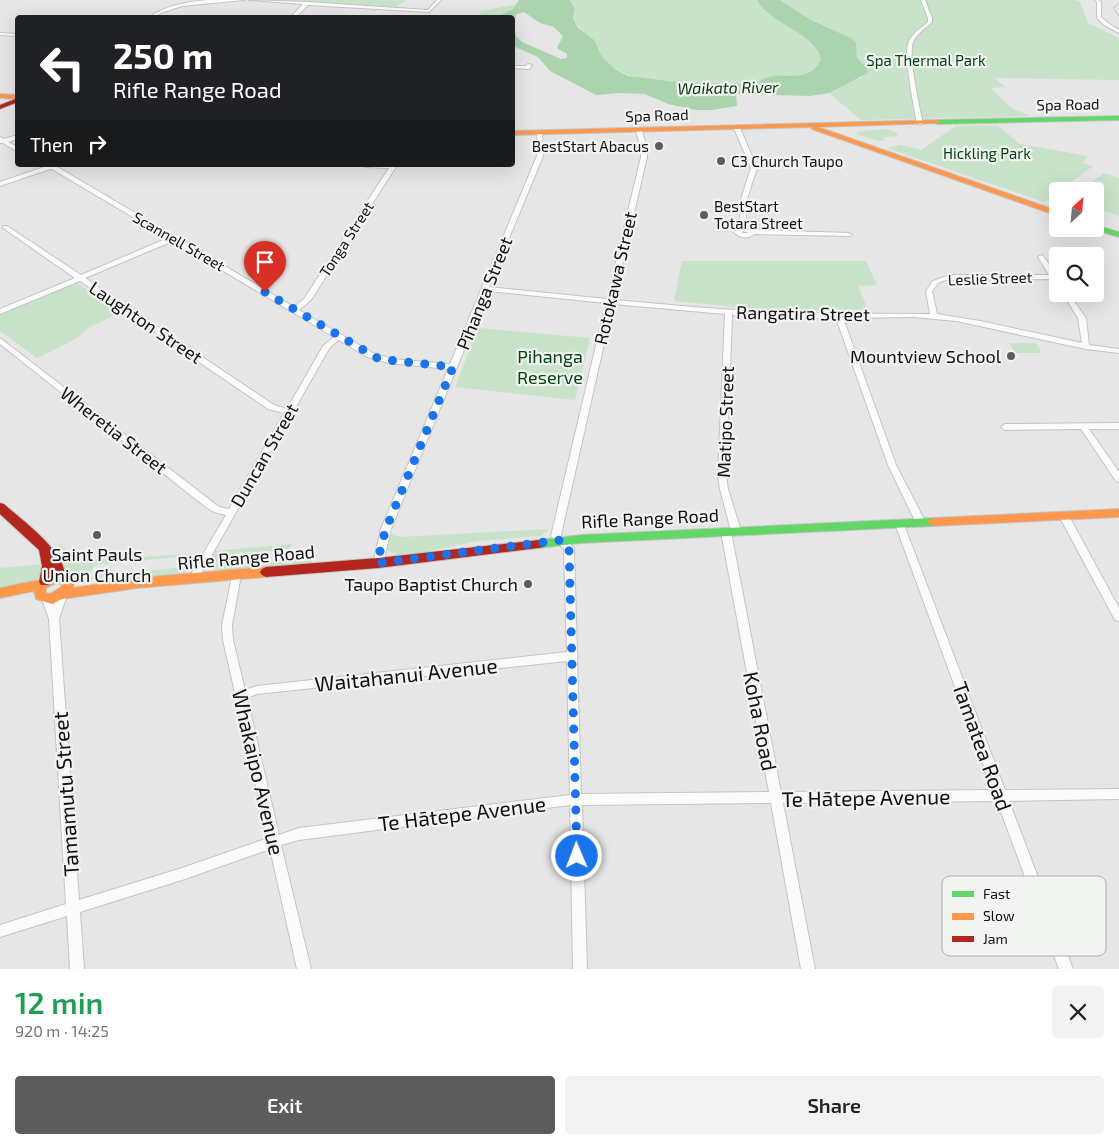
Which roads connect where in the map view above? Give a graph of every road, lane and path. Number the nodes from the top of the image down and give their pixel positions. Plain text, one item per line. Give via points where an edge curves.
1 (242, 0) edge
2 (251, 0) edge
3 (439, 0) edge
4 (923, 0) edge
5 (1097, 0) edge
6 (307, 4) junction
7 (428, 11) junction
8 (154, 15) edge
9 (295, 15) edge
10 (432, 15) edge
11 (1119, 32) edge
12 (0, 34) edge
13 (15, 35) edge
14 (530, 65) dead end
15 (515, 68) edge
16 (0, 96) edge
17 (15, 98) edge
18 (15, 100) edge
19 (0, 107) edge
20 (1119, 118) edge
21 (920, 123) junction
22 (838, 125) junction
23 (802, 126) junction
24 (737, 128) junction
25 (822, 130) junction
26 (639, 131) junction
27 (539, 133) junction
28 (515, 134) edge
29 (15, 138) edge
30 (1, 141) edge
31 (15, 148) edge
32 (46, 167) edge
33 (51, 167) edge
34 (392, 167) edge
35 (0, 184) edge
36 (1049, 211) edge
37 (5, 227) dead end
38 (849, 235) dead end
39 (174, 238) junction
40 (1040, 257) dead end
41 (1049, 270) edge
42 (81, 278) junction
43 (1049, 280) edge
44 (485, 289) junction
45 (609, 301) junction
46 (1071, 302) edge
47 (295, 310) junction
48 (0, 312) edge
49 (728, 312) junction
50 (839, 315) junction
51 (934, 316) junction
52 (339, 336) junction
53 (0, 340) edge
54 (1086, 347) junction
55 (1119, 351) edge
56 (453, 367) junction
57 (289, 412) junction
58 (1119, 426) edge
59 (1005, 427) dead end
60 (1084, 427) junction
61 (1119, 479) edge
62 (0, 507) edge
63 (231, 513) junction
64 (1119, 513) edge
65 (1064, 516) junction
66 (921, 523) junction
67 (900, 524) junction
68 (731, 532) junction
69 (561, 540) junction
70 (45, 549) junction
71 (378, 563) junction
72 (236, 575) junction
73 (194, 578) junction
74 (63, 579) junction
75 (44, 583) junction
76 (124, 584) junction
77 (4, 593) edge
78 (62, 594) junction
79 (43, 598) junction
80 (1119, 617) edge
81 (54, 619) junction
82 (573, 656) junction
83 (241, 696) junction
84 (1119, 794) edge
85 (1001, 796) junction
86 (776, 798) junction
87 (576, 799) junction
88 (275, 841) junction
89 (1031, 876) edge
90 (73, 909) junction
91 (0, 931) edge
92 (1061, 956) edge
93 (77, 969) edge
94 (304, 969) edge
95 (580, 969) edge
96 (808, 969) edge
97 (1066, 969) edge

1 - 8 street via 166,7
2 - 6 street
3 - 7 street
4 - 21 street via 930,22 913,36 909,49
5 - 11 street via 1099,17
6 - 7 street
6 - 9 street
7 - 10 street
12 - 13 street
14 - 15 street
16 - 17 main road
18 - 19 main road
20 - 21 main road, Spa Road
21 - 22 main road, Spa Road
22 - 23 main road, Spa Road
22 - 25 main road, Spa Road
23 - 24 main road, Spa Road
23 - 25 main road, Spa Road
24 - 26 main road, Spa Road
24 - 38 street via 754,168 742,205 744,229 737,233 745,236 752,232
25 - 36 main road
26 - 27 main road, Spa Road
26 - 45 street, Rotokawa Street via 644,157
27 - 28 main road, Spa Road
27 - 44 street, Pīhanga Street via 540,156
29 - 30 street
30 - 31 street
32 - 35 street
33 - 39 street, Scannell Street
34 - 47 street, Tonga Street via 307,300
37 - 42 street, Laughton Street
39 - 42 street
39 - 47 street, Scannell Street
40 - 41 street
42 - 48 street
42 - 57 street, Laughton Street via 271,407
43 - 51 street, Leslie Street via 954,277 939,280 929,290
44 - 45 street, Rangatira Street
44 - 56 street, Pīhanga Street
45 - 49 street, Rangatira Street
45 - 69 street, Rotokawa Street via 558,522 556,536
46 - 54 street via 1082,318
47 - 52 street, Scannell Street
49 - 50 street, Rangatira Street
49 - 68 street, Matipo Street via 722,476
50 - 51 street, Rangatira Street
50 - 66 street via 892,465
51 - 54 street, Rangatira Street
52 - 56 street, Scannell Street via 379,359
52 - 57 street, Duncan Street via 327,346
53 - 63 street, Wheretia Street via 210,506
54 - 55 street, Rangatira Street
56 - 71 street, Pīhanga Street via 386,529
57 - 63 street, Duncan Street
58 - 60 street
59 - 60 street
60 - 61 street
62 - 70 main road
63 - 73 street, Duncan Street
64 - 65 main road, Rifle Range Road
65 - 66 main road, Rifle Range Road
65 - 80 street
66 - 67 main road, Rifle Range Road
67 - 68 main road, Rifle Range Road
67 - 85 street, Tamatea Road
68 - 69 main road, Rifle Range Road
68 - 86 street, Koha Road
69 - 71 main road, Rifle Range Road
69 - 82 street via 569,548
70 - 74 main road via 58,563
70 - 75 main road via 48,566
71 - 72 main road, Rifle Range Road
72 - 73 main road, Rifle Range Road
72 - 83 street, Whakaipo Avenue via 227,625
73 - 76 main road, Rifle Range Road
74 - 75 main road, Rifle Range Road
74 - 76 main road, Rifle Range Road
74 - 78 main road via 68,586
75 - 77 main road, Rifle Range Road
75 - 79 main road via 38,591
76 - 78 main road, Rifle Range Road
77 - 79 main road, Rifle Range Road
78 - 79 main road, Rifle Range Road
78 - 81 street, Tamamutu Street
79 - 81 street, Tamamutu Street
81 - 90 street, Tamamutu Street
82 - 83 street, Waitahanui Avenue via 257,690
82 - 87 street
83 - 88 street, Whakaipo Avenue
84 - 85 street, Te Hātepe Avenue
85 - 86 street, Te Hātepe Avenue
85 - 89 street, Tamatea Road
86 - 87 street, Te Hātepe Avenue
86 - 96 street, Koha Road
87 - 88 street, Te Hātepe Avenue via 320,831
87 - 95 street
88 - 90 street, Te Hātepe Avenue
88 - 94 street, Whakaipo Avenue
90 - 91 street, Te Hātepe Avenue
90 - 93 street, Tamamutu Street
92 - 97 street, Tamatea Road

